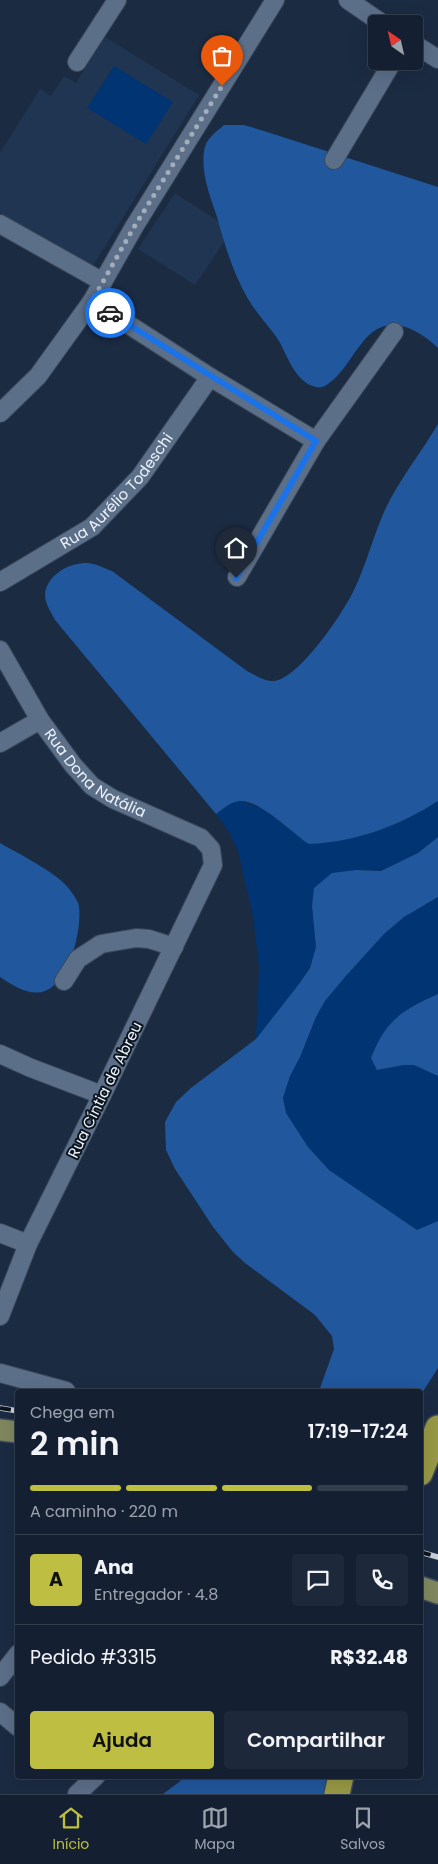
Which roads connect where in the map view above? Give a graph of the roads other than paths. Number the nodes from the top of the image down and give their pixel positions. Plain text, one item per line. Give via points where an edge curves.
1 (117, 0) edge
2 (275, 0) edge
3 (348, 0) edge
4 (370, 15) edge
5 (423, 50) edge
6 (438, 59) edge
7 (77, 62) dead end
8 (388, 70) edge
9 (334, 160) dead end
10 (0, 224) edge
11 (103, 282) junction
12 (92, 301) junction
13 (394, 332) dead end
14 (210, 376) junction
15 (0, 413) edge
16 (316, 441) junction
17 (236, 578) dead end
18 (0, 582) edge
19 (0, 650) edge
20 (40, 720) junction
21 (0, 743) edge
22 (213, 865) joint
23 (174, 947) junction
24 (64, 981) dead end
25 (0, 1054) edge
26 (102, 1095) junction
27 (0, 1233) edge
28 (28, 1244) junction
29 (0, 1316) edge
30 (0, 1373) edge
31 (59, 1389) edge
32 (438, 1428) edge
33 (0, 1430) edge
34 (15, 1432) edge
35 (423, 1465) edge
36 (15, 1658) edge
37 (0, 1676) edge
38 (0, 1712) edge
39 (15, 1724) edge
40 (340, 1779) edge
41 (337, 1794) edge

1 - 7 street
2 - 11 street
3 - 4 street
5 - 6 street
8 - 9 street
10 - 11 street
11 - 12 street
12 - 14 street
12 - 15 street via 38,376
13 - 16 street
14 - 16 street
14 - 18 street, Rua Aurélio Todeschi via 140,477 92,527
16 - 17 street
19 - 20 street, Rua Dona Natália
20 - 21 street
20 - 22 street, Rua Dona Natália via 72,765 92,786 113,799 201,838 210,849
22 - 23 street, Rua Cíntia de Abreu
23 - 24 street via 136,938 101,944 78,959
23 - 26 street, Rua Cíntia de Abreu
25 - 26 street
26 - 28 street, Rua Cíntia de Abreu
27 - 28 street
28 - 29 street, Rua Cíntia de Abreu
30 - 31 street
32 - 35 highway
33 - 34 main road
36 - 37 street
38 - 39 street
40 - 41 highway

